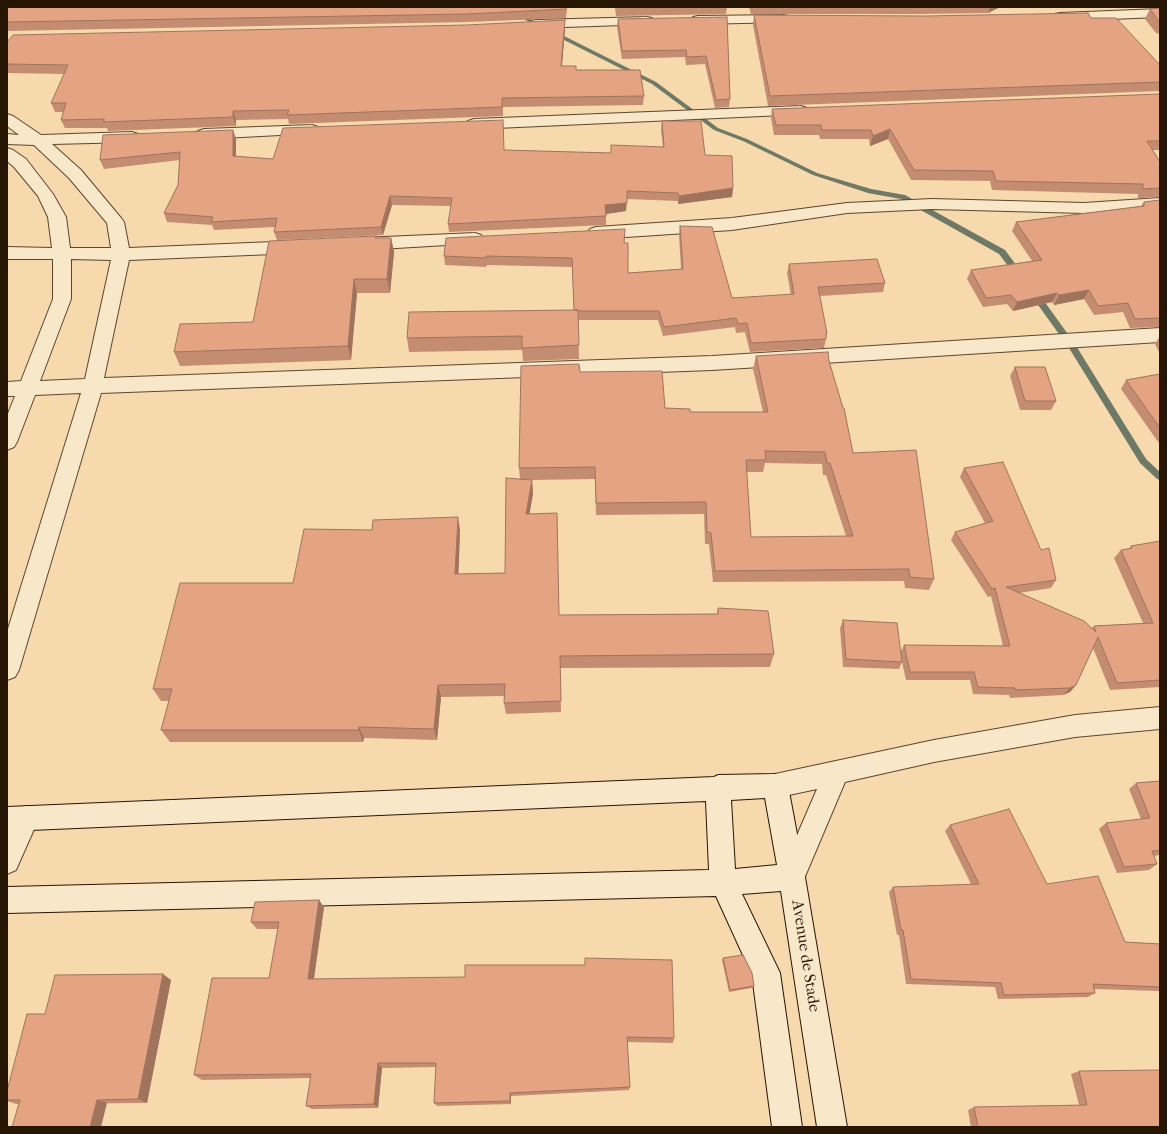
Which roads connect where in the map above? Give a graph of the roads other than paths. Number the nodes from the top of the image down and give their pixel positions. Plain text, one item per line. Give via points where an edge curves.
1 (1160, 13) edge
2 (1049, 17) edge
3 (795, 18) edge
4 (688, 20) edge
5 (664, 21) edge
6 (522, 25) edge
7 (814, 111) edge
8 (7, 119) edge
9 (456, 124) edge
10 (328, 129) edge
11 (185, 135) edge
12 (146, 137) edge
13 (7, 139) edge
14 (38, 140) junction
15 (7, 153) edge
16 (1160, 203) edge
17 (577, 234) edge
18 (489, 238) edge
19 (346, 244) edge
20 (315, 246) edge
21 (7, 253) edge
22 (62, 253) junction
23 (121, 254) junction
24 (1160, 335) edge
25 (93, 386) junction
26 (28, 388) junction
27 (7, 389) edge
28 (7, 442) edge
29 (7, 670) edge
30 (1160, 718) edge
31 (836, 772) junction
32 (775, 786) junction
33 (718, 787) junction
34 (17, 818) edge
35 (7, 861) edge
36 (792, 877) junction
37 (723, 883) junction
38 (7, 900) edge
39 (787, 1127) edge
40 (832, 1127) edge

1 - 2 street
3 - 4 street
5 - 6 street
7 - 9 street
8 - 14 street
10 - 11 street
12 - 14 street
13 - 14 street
14 - 23 street via 75,174 115,222
15 - 22 street via 20,163 45,194 57,217
16 - 17 street via 1084,208 932,204 847,208 732,224
18 - 19 street
20 - 23 street
21 - 22 street
22 - 23 street
22 - 26 street via 62,299
23 - 25 street
24 - 25 street via 712,363
25 - 26 street
25 - 29 street
26 - 27 street
26 - 28 street
30 - 31 street via 1075,726 934,751
31 - 32 street
31 - 36 street
32 - 33 street
32 - 36 street, Avenue de Stade
33 - 34 street
33 - 37 street
34 - 35 street
36 - 37 street
36 - 40 street, Avenue de Stade
37 - 38 street
37 - 39 street via 766,973

